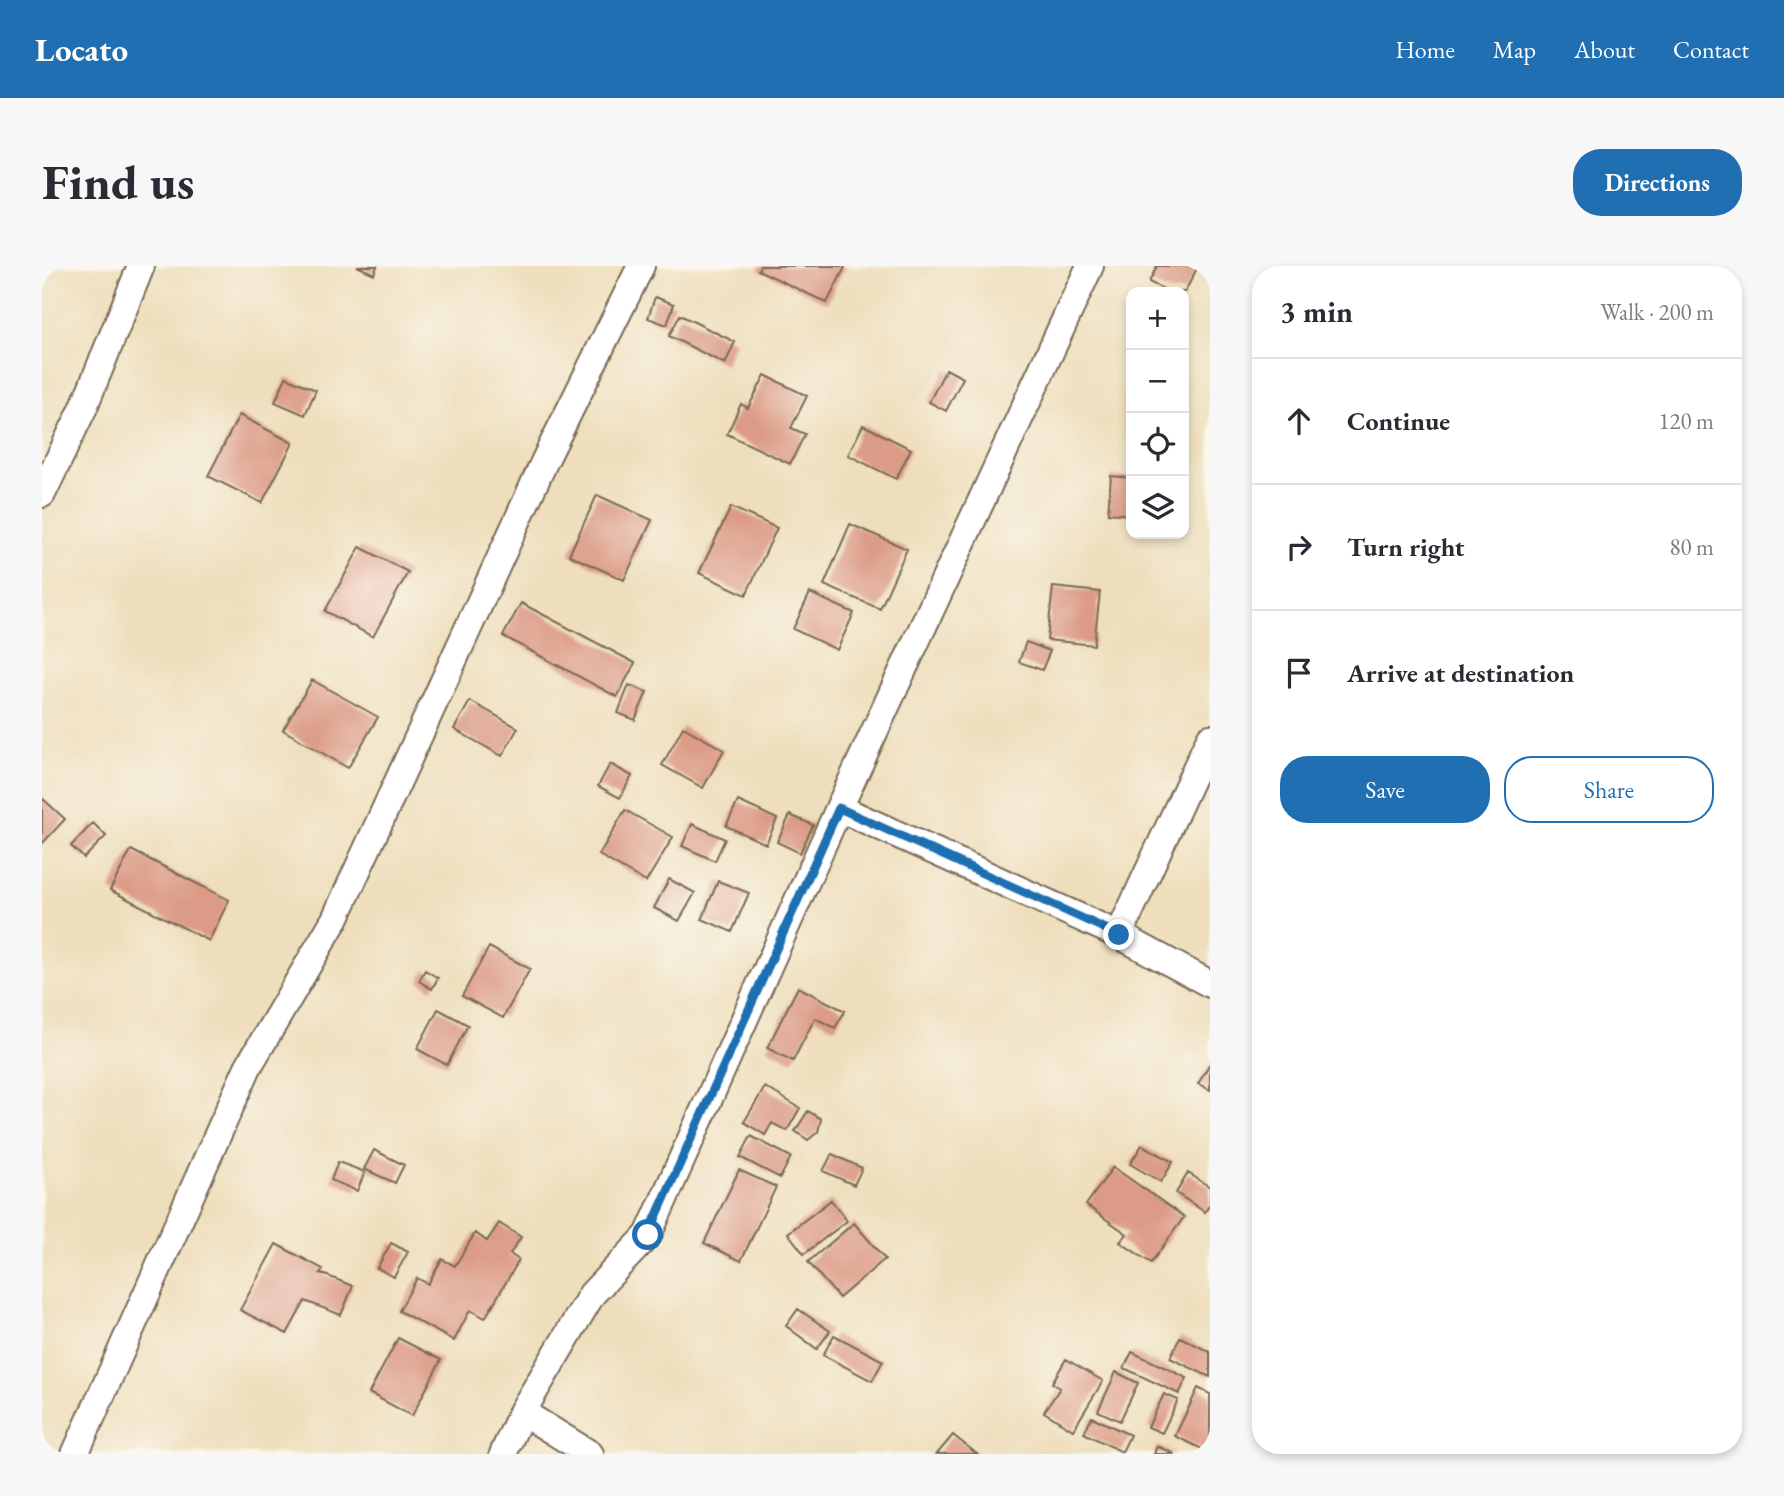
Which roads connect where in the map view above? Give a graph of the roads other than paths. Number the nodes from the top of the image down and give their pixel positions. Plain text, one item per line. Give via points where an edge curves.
1 (141, 266) edge
2 (641, 266) edge
3 (1090, 266) edge
4 (42, 494) edge
5 (1210, 738) edge
6 (839, 808) junction
7 (1119, 935) junction
8 (1210, 984) edge
9 (522, 1412) junction
10 (75, 1454) edge
11 (503, 1454) edge
12 (590, 1454) edge

1 - 4 street via 83,409
2 - 10 street via 546,458 335,919 248,1067
3 - 6 street
5 - 7 street
6 - 7 street
6 - 9 street via 648,1235 592,1294
7 - 8 street
9 - 11 street
9 - 12 street

